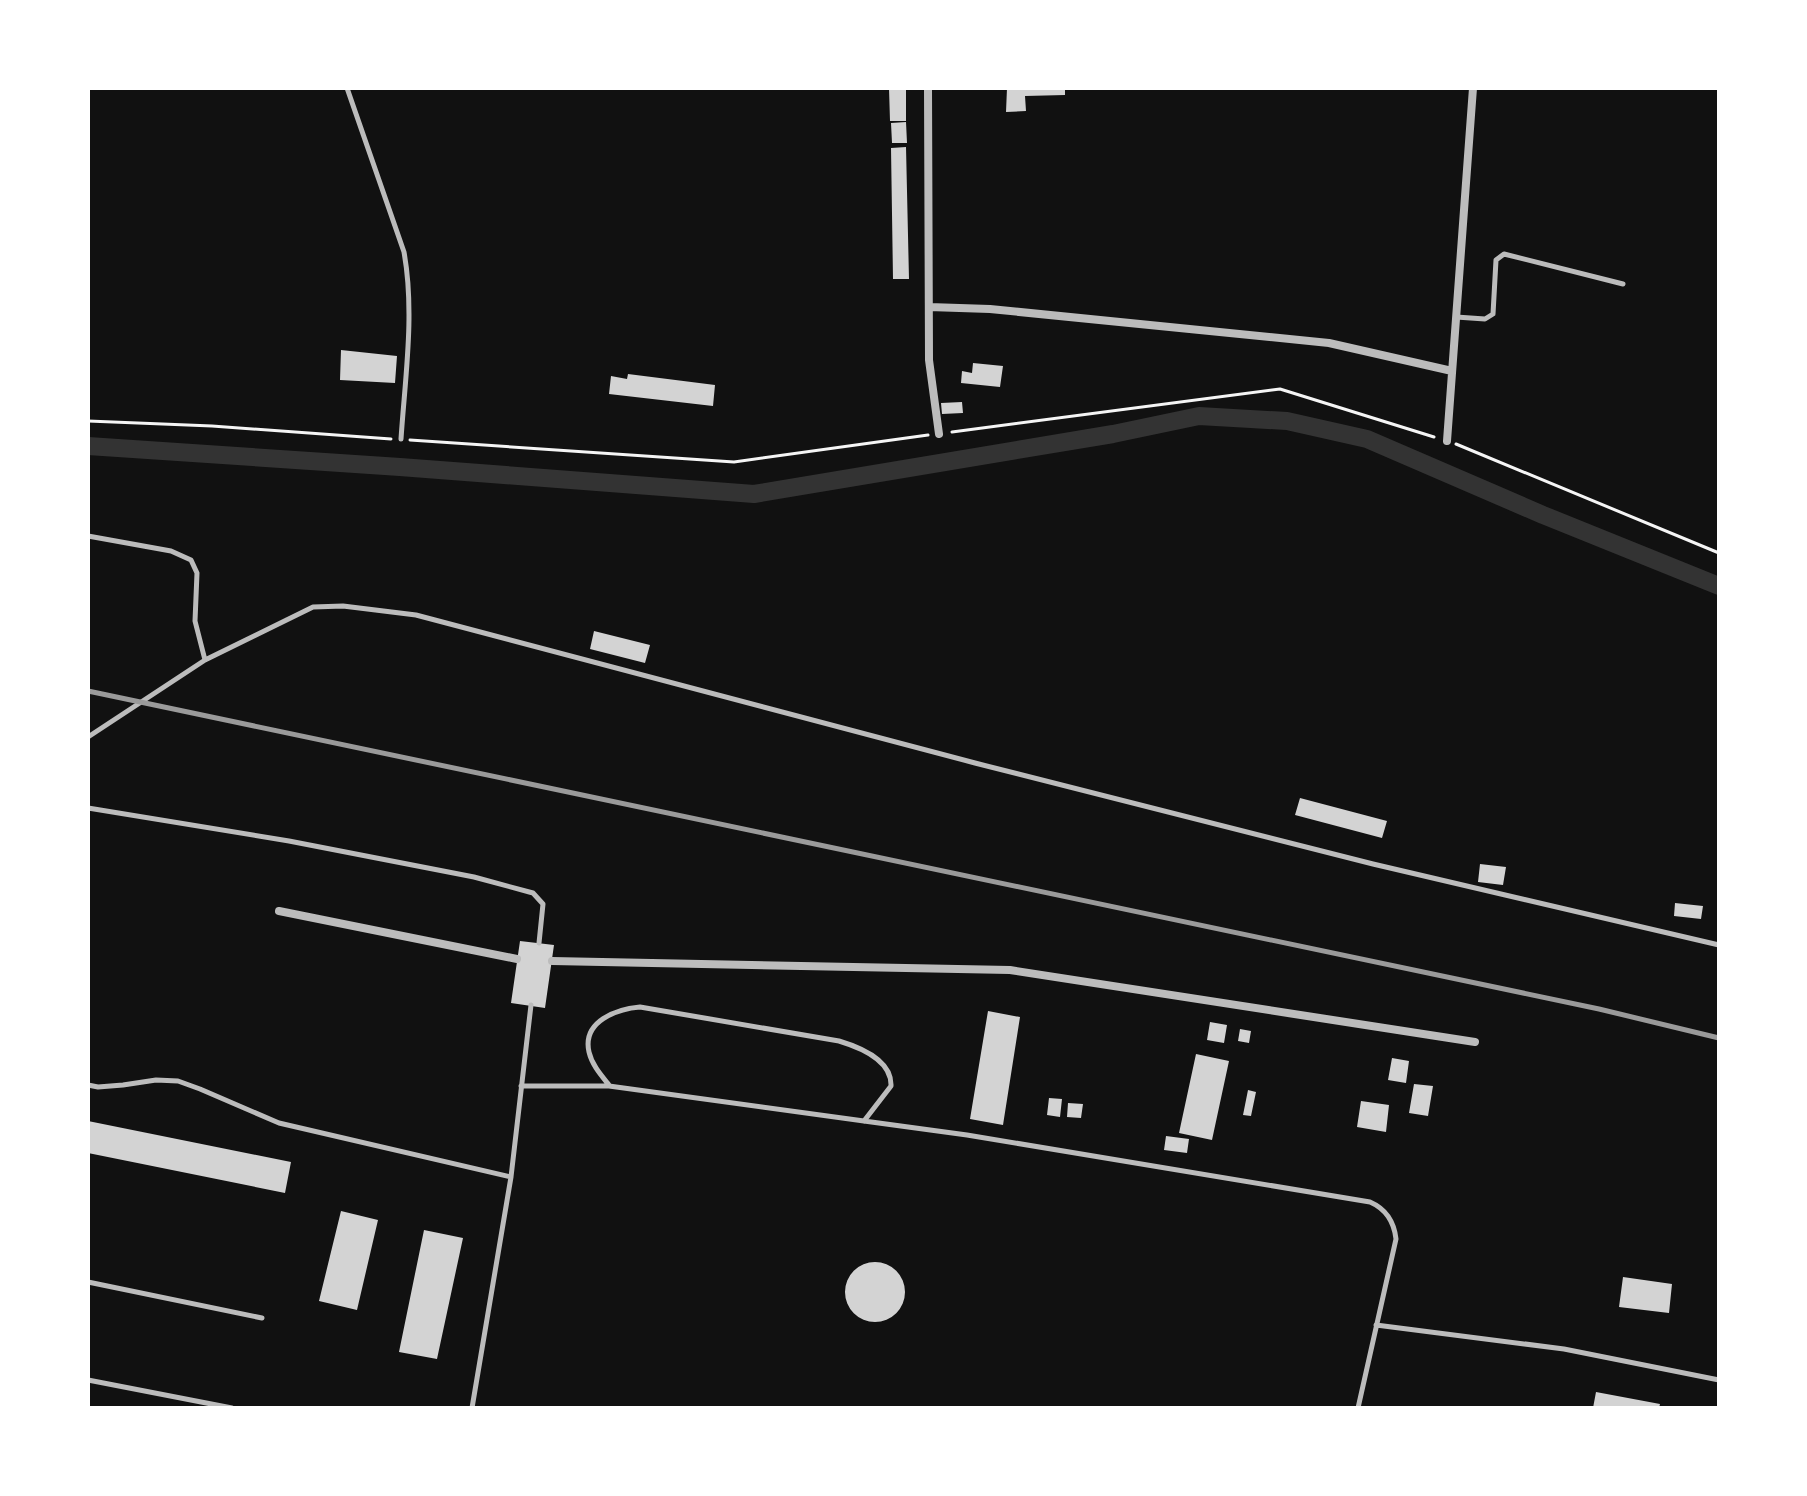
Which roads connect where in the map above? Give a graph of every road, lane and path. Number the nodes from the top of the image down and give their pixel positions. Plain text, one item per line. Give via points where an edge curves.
1 (347, 88) edge
2 (928, 88) edge
3 (1473, 88) edge
4 (1623, 284) dead end
5 (929, 307) junction
6 (1456, 317) junction
7 (1452, 371) junction
8 (88, 421) edge
9 (939, 434) junction
10 (401, 439) junction
11 (1447, 441) junction
12 (88, 536) edge
13 (1719, 553) edge
14 (205, 660) junction
15 (88, 737) edge
16 (88, 808) edge
17 (279, 911) dead end
18 (539, 943) dead end
19 (1719, 945) edge
20 (517, 959) dead end
21 (552, 961) dead end
22 (531, 1005) dead end
23 (1475, 1042) dead end
24 (88, 1085) edge
25 (521, 1086) junction
26 (609, 1086) junction
27 (864, 1121) junction
28 (511, 1177) junction
29 (88, 1282) edge
30 (262, 1318) dead end
31 (1376, 1325) junction
32 (88, 1380) edge
33 (1719, 1380) edge
34 (232, 1408) edge
35 (472, 1408) edge
36 (1358, 1408) edge

1 - 10 lane via 408,276
2 - 5 street
3 - 6 street
4 - 6 lane via 1504,254 1496,260 1493,314 1485,319
5 - 7 street via 1329,343
5 - 9 street via 929,360
6 - 7 street
7 - 11 street
8 - 10 path
9 - 10 path via 734,462
9 - 11 path via 1280,389
11 - 13 path
12 - 14 lane via 171,551 191,560 197,573 195,621
14 - 15 lane
14 - 19 lane via 313,607 416,615 1373,864
16 - 18 lane via 289,841 533,893 543,904
17 - 20 street
21 - 23 street via 1010,970
22 - 25 lane
24 - 28 lane via 178,1081 279,1123
25 - 26 lane
25 - 28 lane
26 - 27 lane
26 - 27 lane via 592,1063 587,1048 591,1034 610,1013 640,1007 857,1046 886,1068 892,1081
27 - 31 lane via 1370,1202 1387,1215 1396,1239
28 - 35 lane
29 - 30 lane
31 - 33 lane via 1564,1349
31 - 36 lane
32 - 34 lane

